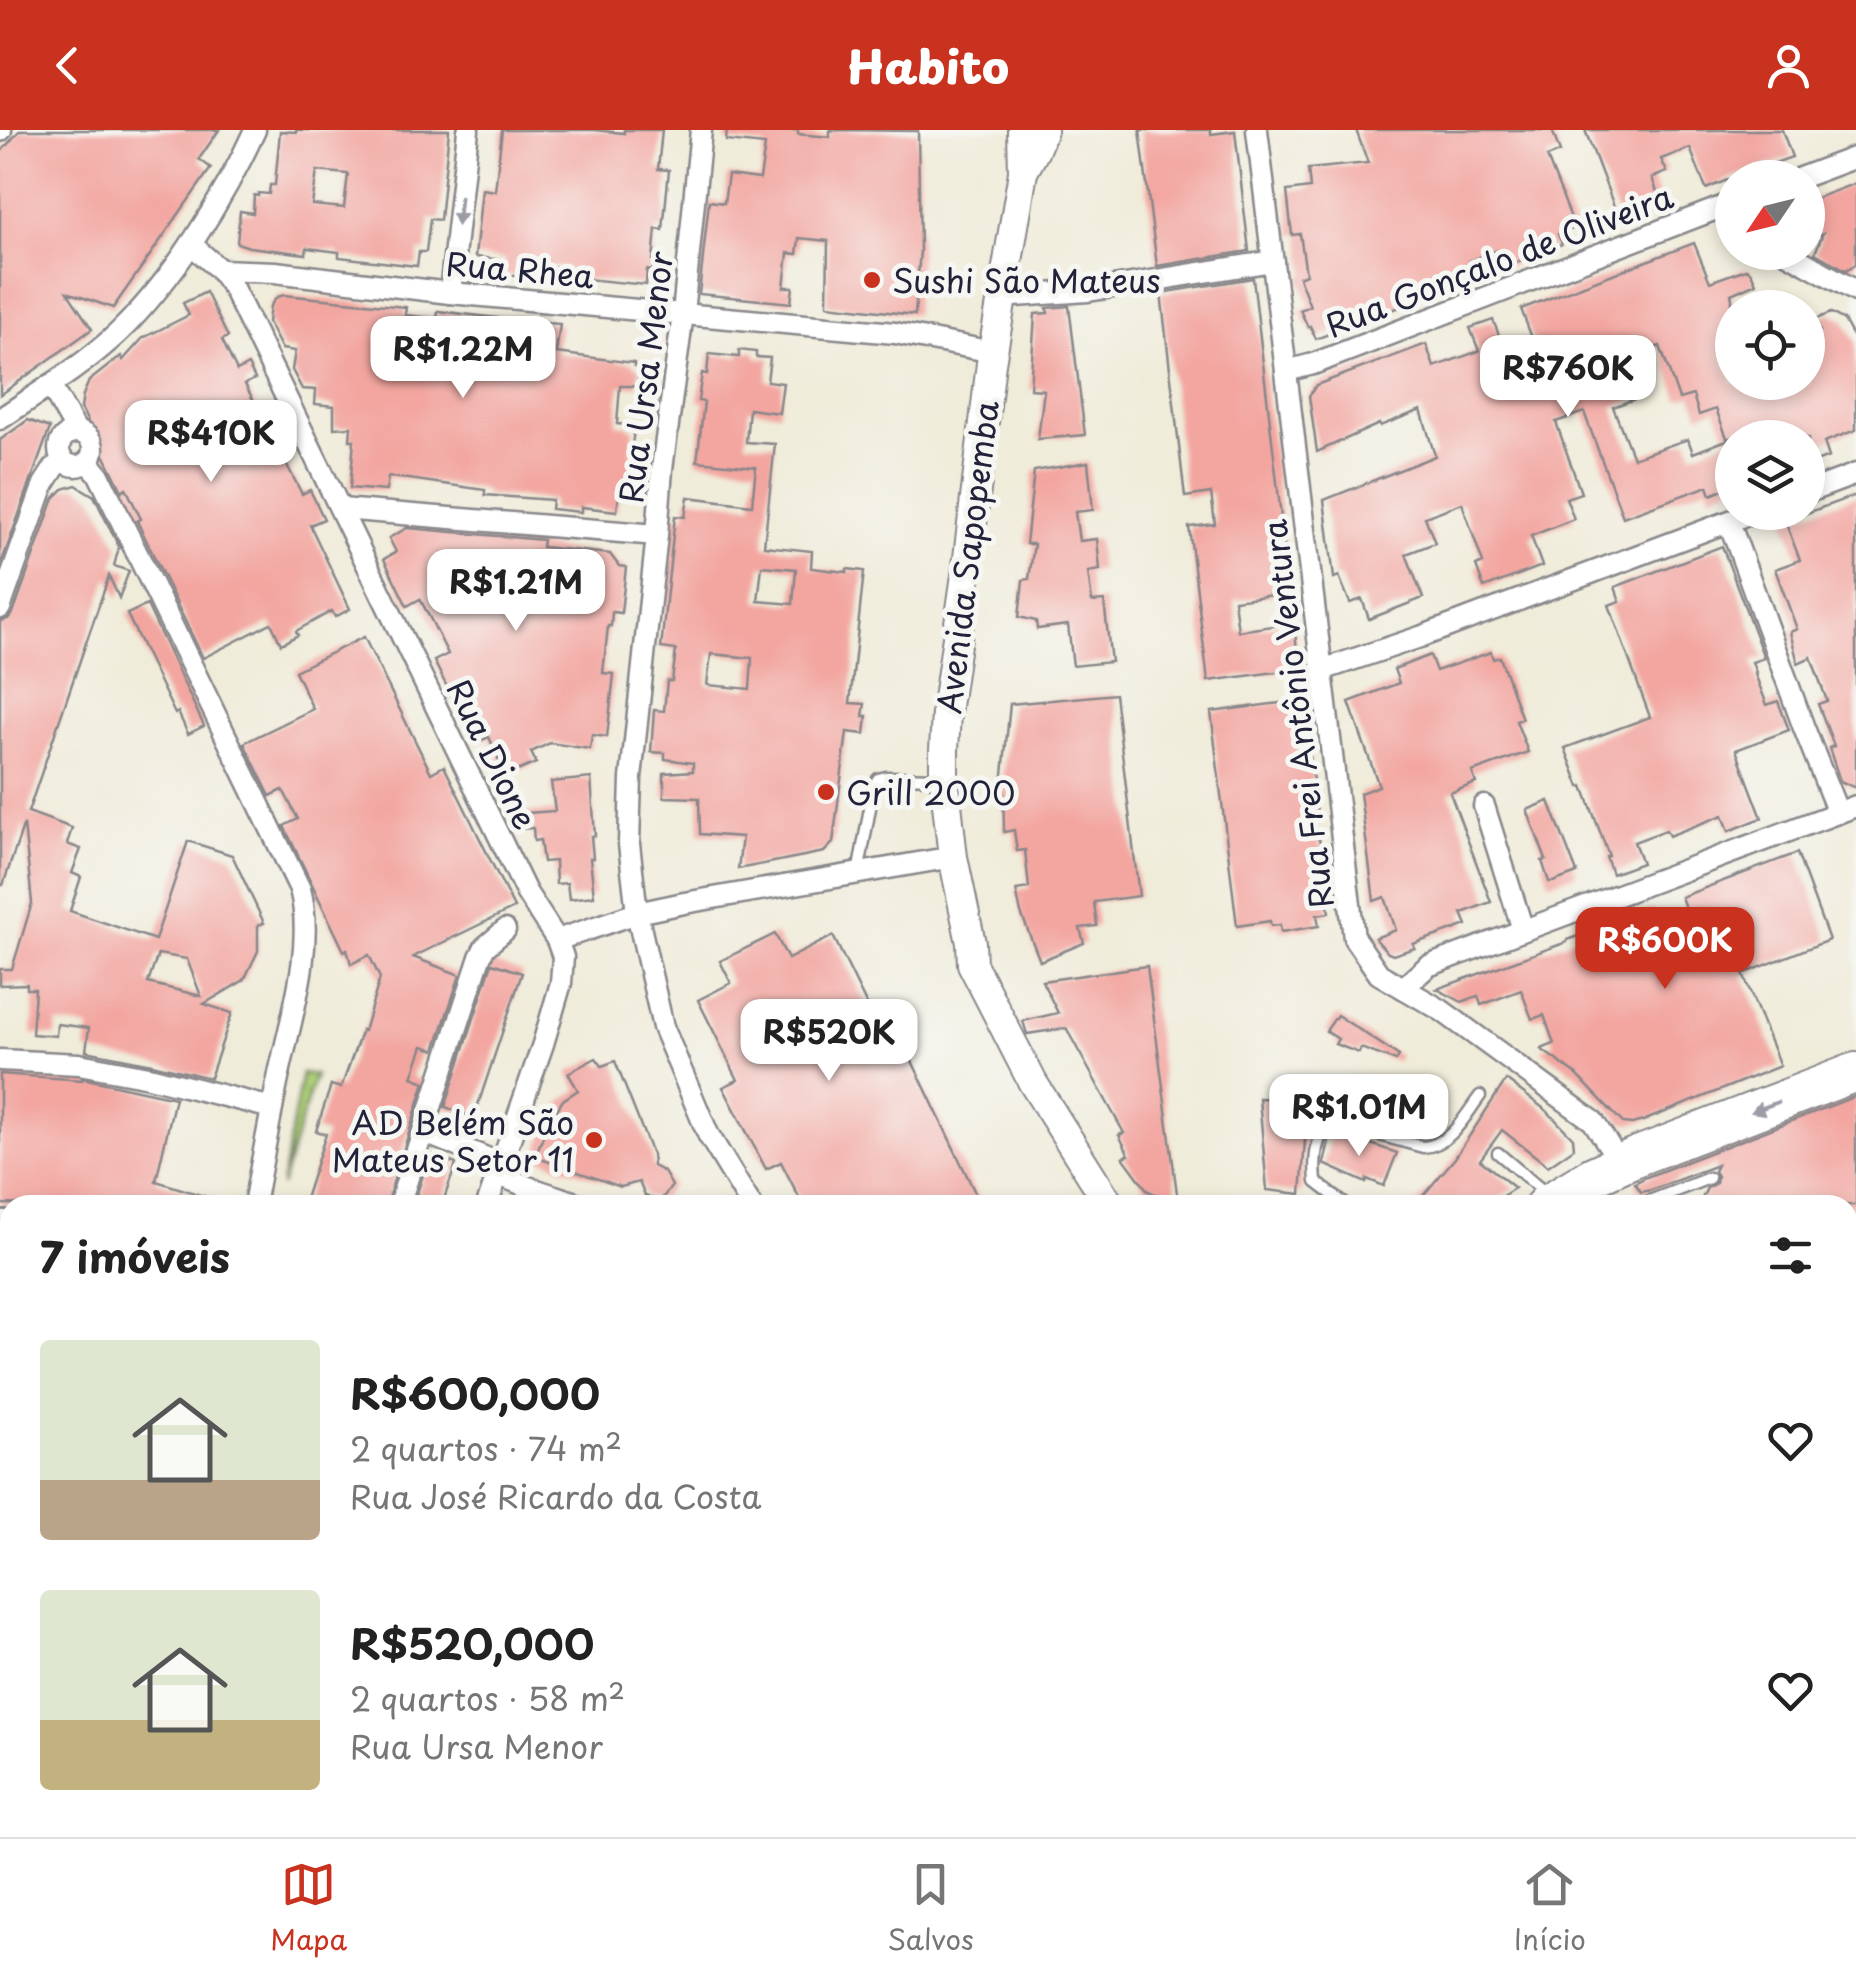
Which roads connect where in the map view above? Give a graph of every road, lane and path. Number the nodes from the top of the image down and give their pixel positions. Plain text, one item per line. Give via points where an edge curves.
1 (254, 130) edge
2 (468, 130) edge
3 (702, 130) edge
4 (1022, 130) edge
5 (1042, 130) edge
6 (1257, 130) edge
7 (1856, 157) edge
8 (1825, 169) edge
9 (1023, 172) junction
10 (1715, 209) edge
11 (1710, 211) junction
12 (1715, 214) edge
13 (191, 244) junction
14 (1272, 261) junction
15 (220, 270) junction
16 (1818, 270) edge
17 (1856, 291) edge
18 (450, 293) junction
19 (1001, 297) junction
20 (683, 314) junction
21 (993, 352) junction
22 (1286, 371) junction
23 (50, 385) junction
24 (0, 418) edge
25 (77, 432) junction
26 (63, 460) junction
27 (89, 462) junction
28 (1856, 474) edge
29 (1825, 486) edge
30 (342, 508) junction
31 (1715, 527) edge
32 (1732, 530) edge
33 (658, 535) junction
34 (0, 608) edge
35 (1322, 670) junction
36 (944, 778) junction
37 (1484, 806) dead end
38 (1847, 810) edge
39 (953, 857) junction
40 (858, 874) junction
41 (637, 913) junction
42 (505, 930) dead end
43 (1523, 930) junction
44 (556, 940) junction
45 (971, 943) junction
46 (1403, 988) junction
47 (0, 1060) edge
48 (1856, 1072) edge
49 (1480, 1096) dead end
50 (272, 1108) junction
51 (423, 1132) junction
52 (1498, 1153) dead end
53 (1621, 1164) junction
54 (499, 1169) junction
55 (1708, 1178) dead end
56 (256, 1195) edge
57 (402, 1195) edge
58 (490, 1195) edge
59 (552, 1195) edge
60 (745, 1195) edge
61 (1104, 1195) edge
62 (1127, 1195) edge
63 (1333, 1195) edge
64 (1542, 1195) edge
65 (1561, 1195) edge
66 (1665, 1195) edge

1 - 13 street
2 -> 18 street
3 - 20 street, Rua Ursa Menor
4 - 9 main road, Avenida Sapopemba
5 - 9 main road, Avenida Sapopemba
6 - 14 street, Rua Frei Antônio Ventura
7 - 8 street
9 - 19 main road, Avenida Sapopemba
10 - 11 street, Rua Gonçalo de Oliveira
11 - 12 street
11 - 22 street, Rua Gonçalo de Oliveira
13 - 15 street, Rua Dione
13 - 23 street via 126,325
14 - 19 street
14 - 22 street, Rua Frei Antônio Ventura
15 - 18 street, Rua Rhea
15 - 30 street, Rua Dione
16 - 17 street
18 - 20 street, Rua Rhea
19 - 21 main road, Avenida Sapopemba
20 - 21 street, Rua Rhea via 895,334
20 - 33 street, Rua Ursa Menor
21 - 36 main road, Avenida Sapopemba via 946,713
22 - 35 street, Rua Frei Antônio Ventura
23 - 24 street
23 - 25 street
25 - 26 street via 62,439
25 - 27 street via 92,440
26 - 27 street via 78,467
26 - 34 street via 44,484
27 - 50 street via 300,889 306,927
28 - 29 street
30 - 33 street
30 - 44 street, Rua Dione via 526,892
31 - 35 street
32 - 38 street via 1804,728
33 - 41 street, Rua Ursa Menor via 631,778
35 - 46 street, Rua Frei Antônio Ventura via 1354,938 1379,974
36 - 39 main road, Avenida Sapopemba
36 - 40 lane via 878,780
37 - 43 street
38 - 43 street
39 - 40 street
39 - 45 main road, Avenida Sapopemba
40 - 41 street
41 - 44 street
41 - 60 street, Rua Ursa Menor via 663,1027 708,1134
42 - 51 street via 484,947
43 - 46 street via 1428,966
44 - 54 street, Rua Dione via 564,957 560,983
45 - 61 main road, Avenida Sapopemba via 972,964 1033,1084
45 - 62 main road, Avenida Sapopemba via 986,956 1048,1077
46 - 53 street, Rua Frei Antônio Ventura via 1593,1122
47 - 50 street via 150,1076
48 -> 53 highway
49 - 63 lane via 1436,1146 1334,1124 1326,1128 1314,1175
50 - 56 street
51 - 54 street
51 - 57 street
52 - 64 lane
53 - 65 highway
54 - 58 street, Rua Dione
54 - 59 street
55 - 66 lane

